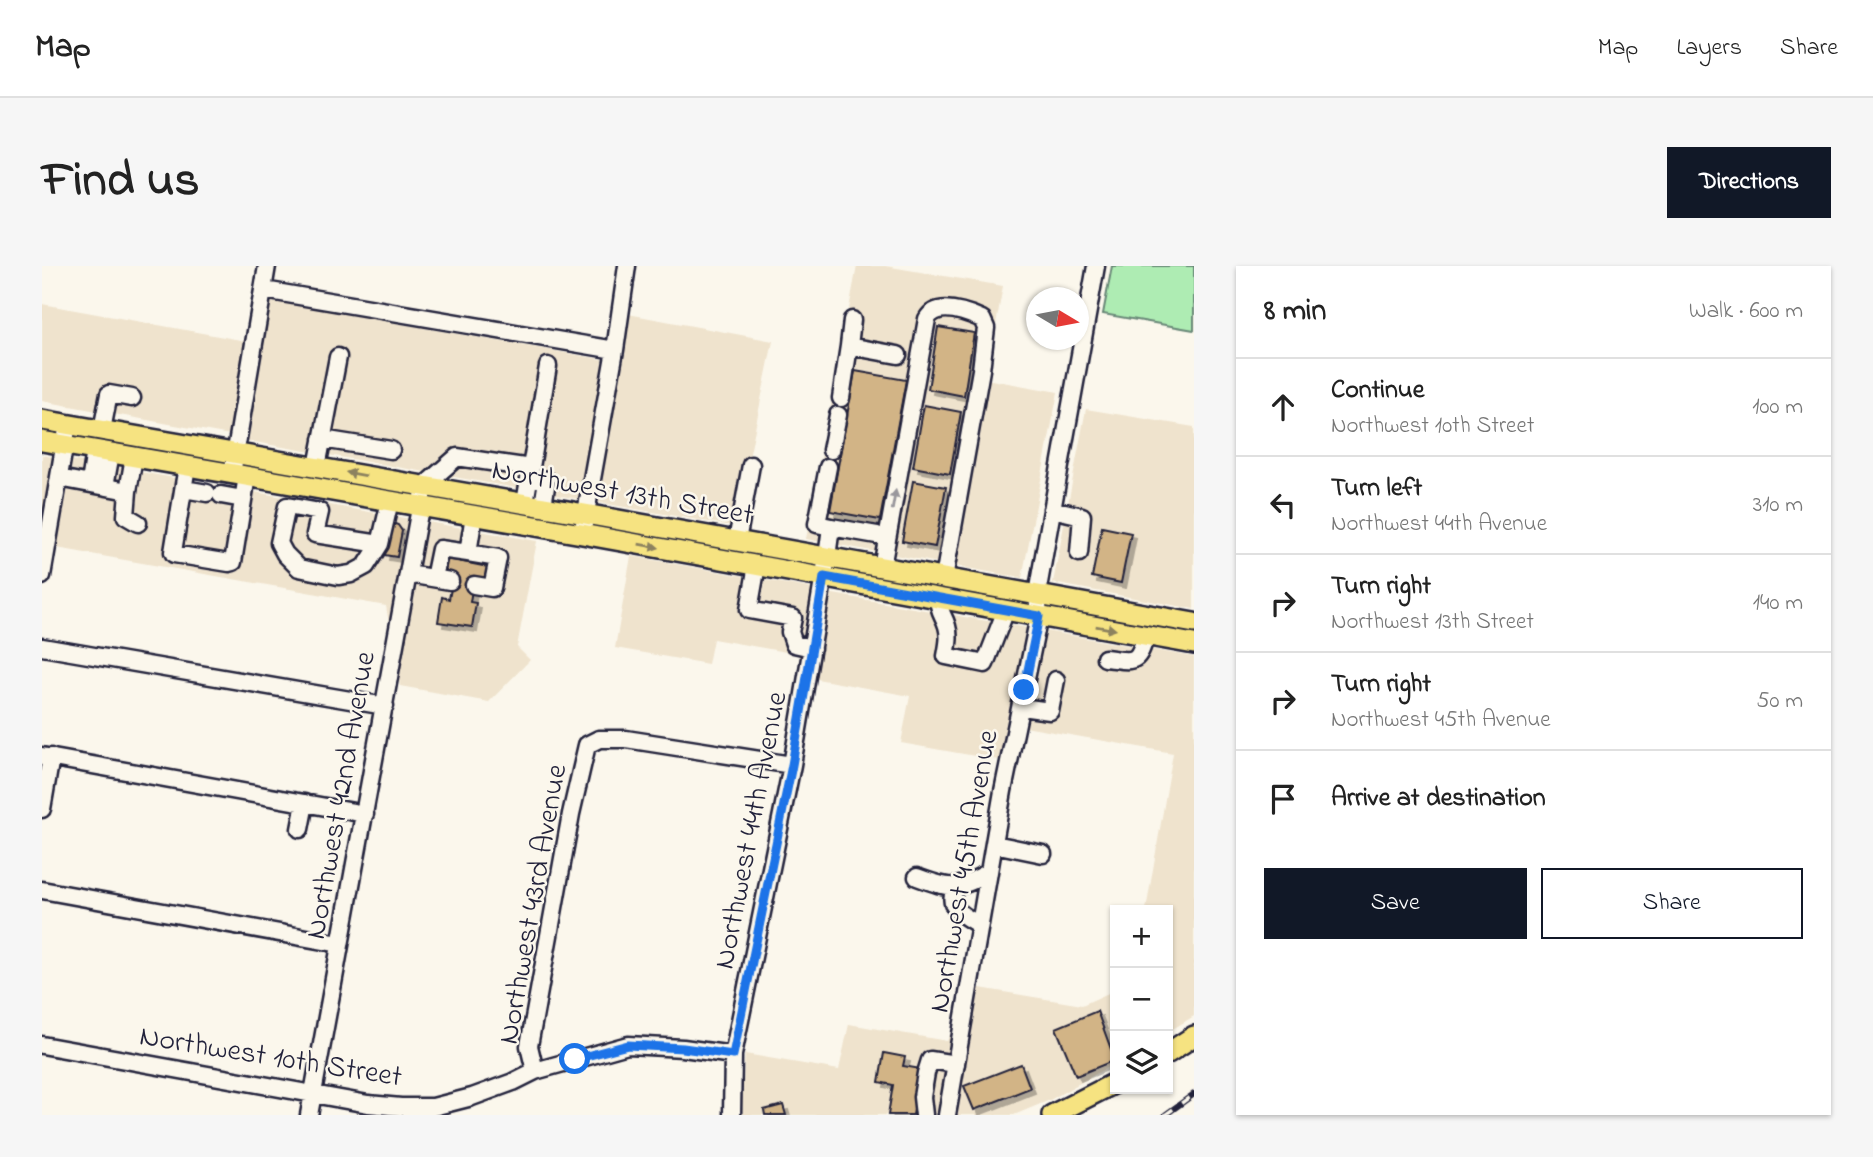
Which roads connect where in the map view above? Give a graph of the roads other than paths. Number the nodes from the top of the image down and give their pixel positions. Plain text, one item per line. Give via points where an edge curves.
1 (267, 266) edge
2 (627, 266) edge
3 (1096, 266) edge
4 (264, 290) junction
5 (852, 320) dead end
6 (849, 346) junction
7 (615, 350) junction
8 (898, 355) dead end
9 (338, 357) dead end
10 (548, 366) dead end
11 (132, 398) dead end
12 (42, 420) edge
13 (68, 424) junction
14 (102, 430) junction
15 (322, 439) junction
16 (42, 441) edge
17 (65, 444) junction
18 (391, 450) dead end
19 (831, 450) dead end
20 (103, 451) junction
21 (235, 453) junction
22 (134, 457) junction
23 (751, 465) dead end
24 (187, 466) junction
25 (317, 467) junction
26 (828, 467) dead end
27 (530, 472) junction
28 (239, 475) junction
29 (59, 478) junction
30 (98, 485) junction
31 (424, 486) junction
32 (184, 489) junction
33 (128, 491) junction
34 (243, 499) junction
35 (390, 501) junction
36 (534, 505) junction
37 (420, 506) junction
38 (1052, 509) junction
39 (48, 511) edge
40 (585, 514) junction
41 (474, 515) junction
42 (138, 523) dead end
43 (831, 527) junction
44 (582, 534) junction
45 (877, 535) dead end
46 (737, 541) junction
47 (380, 544) junction
48 (468, 553) junction
49 (1079, 553) dead end
50 (827, 557) junction
51 (757, 565) junction
52 (882, 567) junction
53 (408, 574) junction
54 (42, 576) edge
55 (824, 577) junction
56 (944, 578) junction
57 (474, 585) dead end
58 (1037, 594) junction
59 (938, 598) junction
60 (1006, 610) junction
61 (1039, 616) junction
62 (1194, 623) edge
63 (1146, 635) junction
64 (1194, 644) edge
65 (42, 648) edge
66 (812, 648) junction
67 (1105, 658) dead end
68 (1056, 680) dead end
69 (385, 706) junction
70 (1021, 707) junction
71 (46, 757) edge
72 (792, 765) junction
73 (304, 803) junction
74 (42, 809) edge
75 (365, 814) junction
76 (300, 829) dead end
77 (994, 844) junction
78 (1043, 854) dead end
79 (989, 872) junction
80 (917, 877) dead end
81 (42, 890) edge
82 (954, 891) junction
83 (983, 907) junction
84 (979, 925) junction
85 (341, 944) junction
86 (1194, 1036) edge
87 (42, 1045) edge
88 (1173, 1050) edge
89 (733, 1055) junction
90 (956, 1064) junction
91 (535, 1071) junction
92 (1110, 1086) edge
93 (313, 1094) junction
94 (309, 1115) edge
95 (732, 1115) edge
96 (924, 1115) edge
97 (947, 1115) edge
98 (1052, 1115) edge

1 - 4 street
2 - 7 street
3 - 38 street, Northwest 45th Avenue
4 - 7 street
4 - 21 street
5 - 6 street
6 - 8 street
6 - 19 street
7 - 40 street
9 - 15 street
10 - 27 street
11 - 14 street via 109,394
12 - 13 main road, Northwest 13th Street
13 - 14 main road, Northwest 13th Street
13 - 17 street
14 - 21 main road, Northwest 13th Street
15 - 18 street
15 - 25 street
16 - 17 main road, Northwest 13th Street
17 - 20 main road, Northwest 13th Street
17 - 29 street
20 - 22 main road, Northwest 13th Street
20 - 30 street
21 - 25 main road, Northwest 13th Street
21 - 28 street
22 - 24 main road, Northwest 13th Street
22 - 33 street
23 - 46 street
24 - 28 main road, Northwest 13th Street
24 - 32 street
31 -> 25 main road, Northwest 13th Street
26 - 43 street via 817,524
27 - 31 street via 457,457
27 - 36 street via 547,480
28 - 34 street
28 - 35 main road, Northwest 13th Street
29 - 30 street
29 - 39 street
30 - 33 street
31 - 36 main road, Northwest 13th Street
31 - 37 street, Northwest 42nd Avenue
32 - 34 street
32 - 34 street via 174,554 233,562
33 - 42 street via 125,516
35 - 37 main road, Northwest 13th Street
35 - 47 street
36 - 40 main road, Northwest 13th Street
37 - 41 main road, Northwest 13th Street
37 - 53 street, Northwest 42nd Avenue
38 - 49 street via 1083,516
38 - 58 street, Northwest 45th Avenue
39 - 54 street
40 - 44 street
40 - 46 main road, Northwest 13th Street
41 - 44 main road, Northwest 13th Street
41 - 48 street
43 - 45 street
43 - 50 street, Northwest 44th Avenue
44 -> 51 main road, Northwest 13th Street
46 - 50 main road, Northwest 13th Street
47 - 47 street via 366,566 338,576 299,568 279,543 287,506 320,512 315,534
48 - 53 street via 440,549 442,580
48 - 57 street via 498,558 492,588
50 - 52 main road, Northwest 13th Street
50 - 55 street, Northwest 44th Avenue
51 - 55 main road, Northwest 13th Street
51 - 66 street via 748,610 793,618 790,632 794,644
52 - 56 main road, Northwest 13th Street
52 -> 56 street via 927,319 937,310 970,313 982,318 986,328
53 - 69 street, Northwest 42nd Avenue
55 - 59 main road, Northwest 13th Street
55 - 66 street, Northwest 44th Avenue
56 - 58 main road, Northwest 13th Street
58 - 61 street, Northwest 45th Avenue
58 - 62 main road, Northwest 13th Street
59 - 60 main road, Northwest 13th Street
59 - 60 street via 948,628 946,656 985,664
60 - 61 main road, Northwest 13th Street
61 -> 63 main road, Northwest 13th Street
61 - 70 street, Northwest 45th Avenue
63 - 64 main road, Northwest 13th Street
63 - 67 street via 1137,659
65 - 69 street
66 - 72 street, Northwest 44th Avenue
68 - 70 street via 1050,711
69 - 75 street, Northwest 42nd Avenue
70 - 77 street, Northwest 45th Avenue
71 - 73 street
71 - 74 street
72 - 89 street, Northwest 44th Avenue
72 - 91 street, Northwest 43rd Avenue via 626,739 599,739 587,745 529,1046
73 - 75 street
73 - 76 street
75 - 85 street, Northwest 42nd Avenue
77 - 78 street
77 - 79 street, Northwest 45th Avenue
79 - 82 street
79 - 83 street, Northwest 45th Avenue
80 - 82 street
81 - 85 street
82 - 83 street
82 - 84 street via 953,906
83 - 84 street, Northwest 45th Avenue
84 - 90 street, Northwest 45th Avenue
85 - 93 street, Northwest 42nd Avenue
86 - 88 main road
87 - 93 street, Northwest 10th Street
89 - 91 street, Northwest 10th Street via 628,1045
89 - 95 street, Northwest 44th Avenue
90 - 96 street via 930,1060 922,1097
90 - 97 street, Northwest 45th Avenue
91 - 93 street, Northwest 10th Street via 433,1107 368,1104
92 - 98 main road
93 - 94 street, Northwest 42nd Avenue

